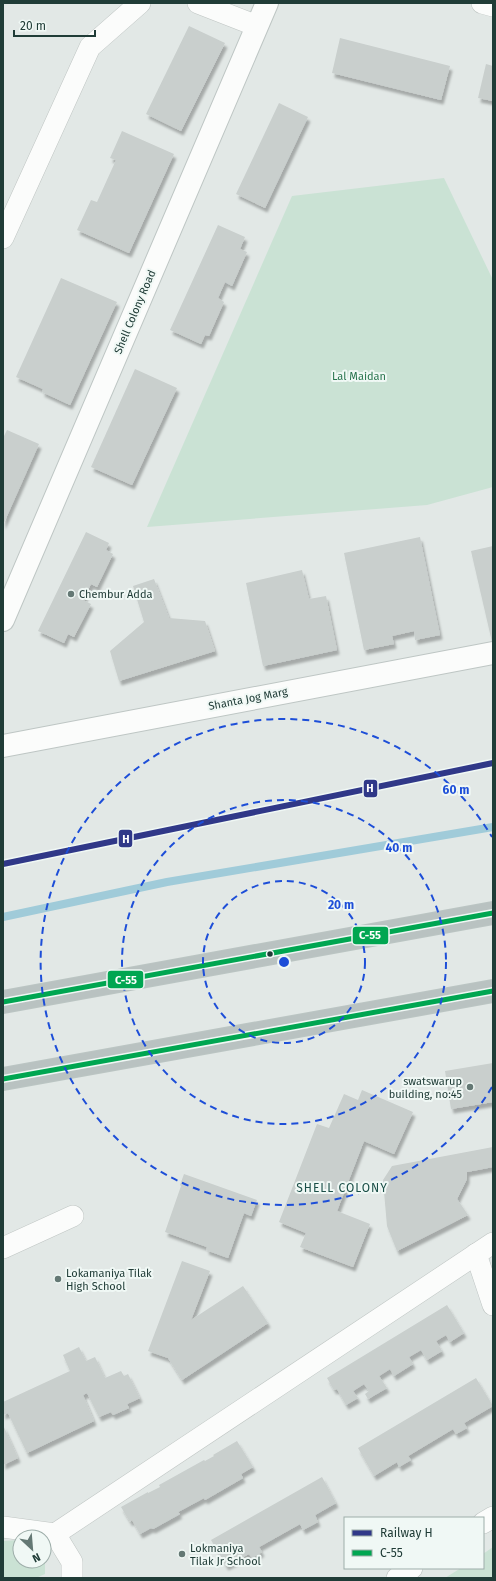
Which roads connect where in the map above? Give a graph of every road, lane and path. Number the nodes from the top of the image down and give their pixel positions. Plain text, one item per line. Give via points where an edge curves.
1 (140, 3) edge
2 (198, 3) edge
3 (267, 3) edge
4 (482, 3) edge
5 (493, 6) edge
6 (257, 26) junction
7 (3, 238) edge
8 (3, 620) edge
9 (493, 652) edge
10 (3, 746) edge
11 (493, 913) edge
12 (493, 991) edge
13 (3, 1002) edge
14 (3, 1079) edge
15 (73, 1216) dead end
16 (3, 1248) edge
17 (485, 1248) edge
18 (493, 1305) edge
19 (493, 1517) edge
20 (484, 1522) edge
21 (3, 1527) edge
22 (55, 1534) junction
23 (410, 1569) edge
24 (72, 1578) edge
25 (397, 1578) edge

1 - 7 street via 90,48
2 - 6 street
3 - 6 street, Shell Colony Road
4 - 5 street
6 - 8 street, Shell Colony Road
9 - 10 street, Shanta Jog Marg
11 - 13 highway
12 - 14 highway
15 - 16 street
17 - 18 street
17 - 22 street
19 - 20 street
21 - 22 street
22 - 24 street via 72,1562
23 - 25 street

